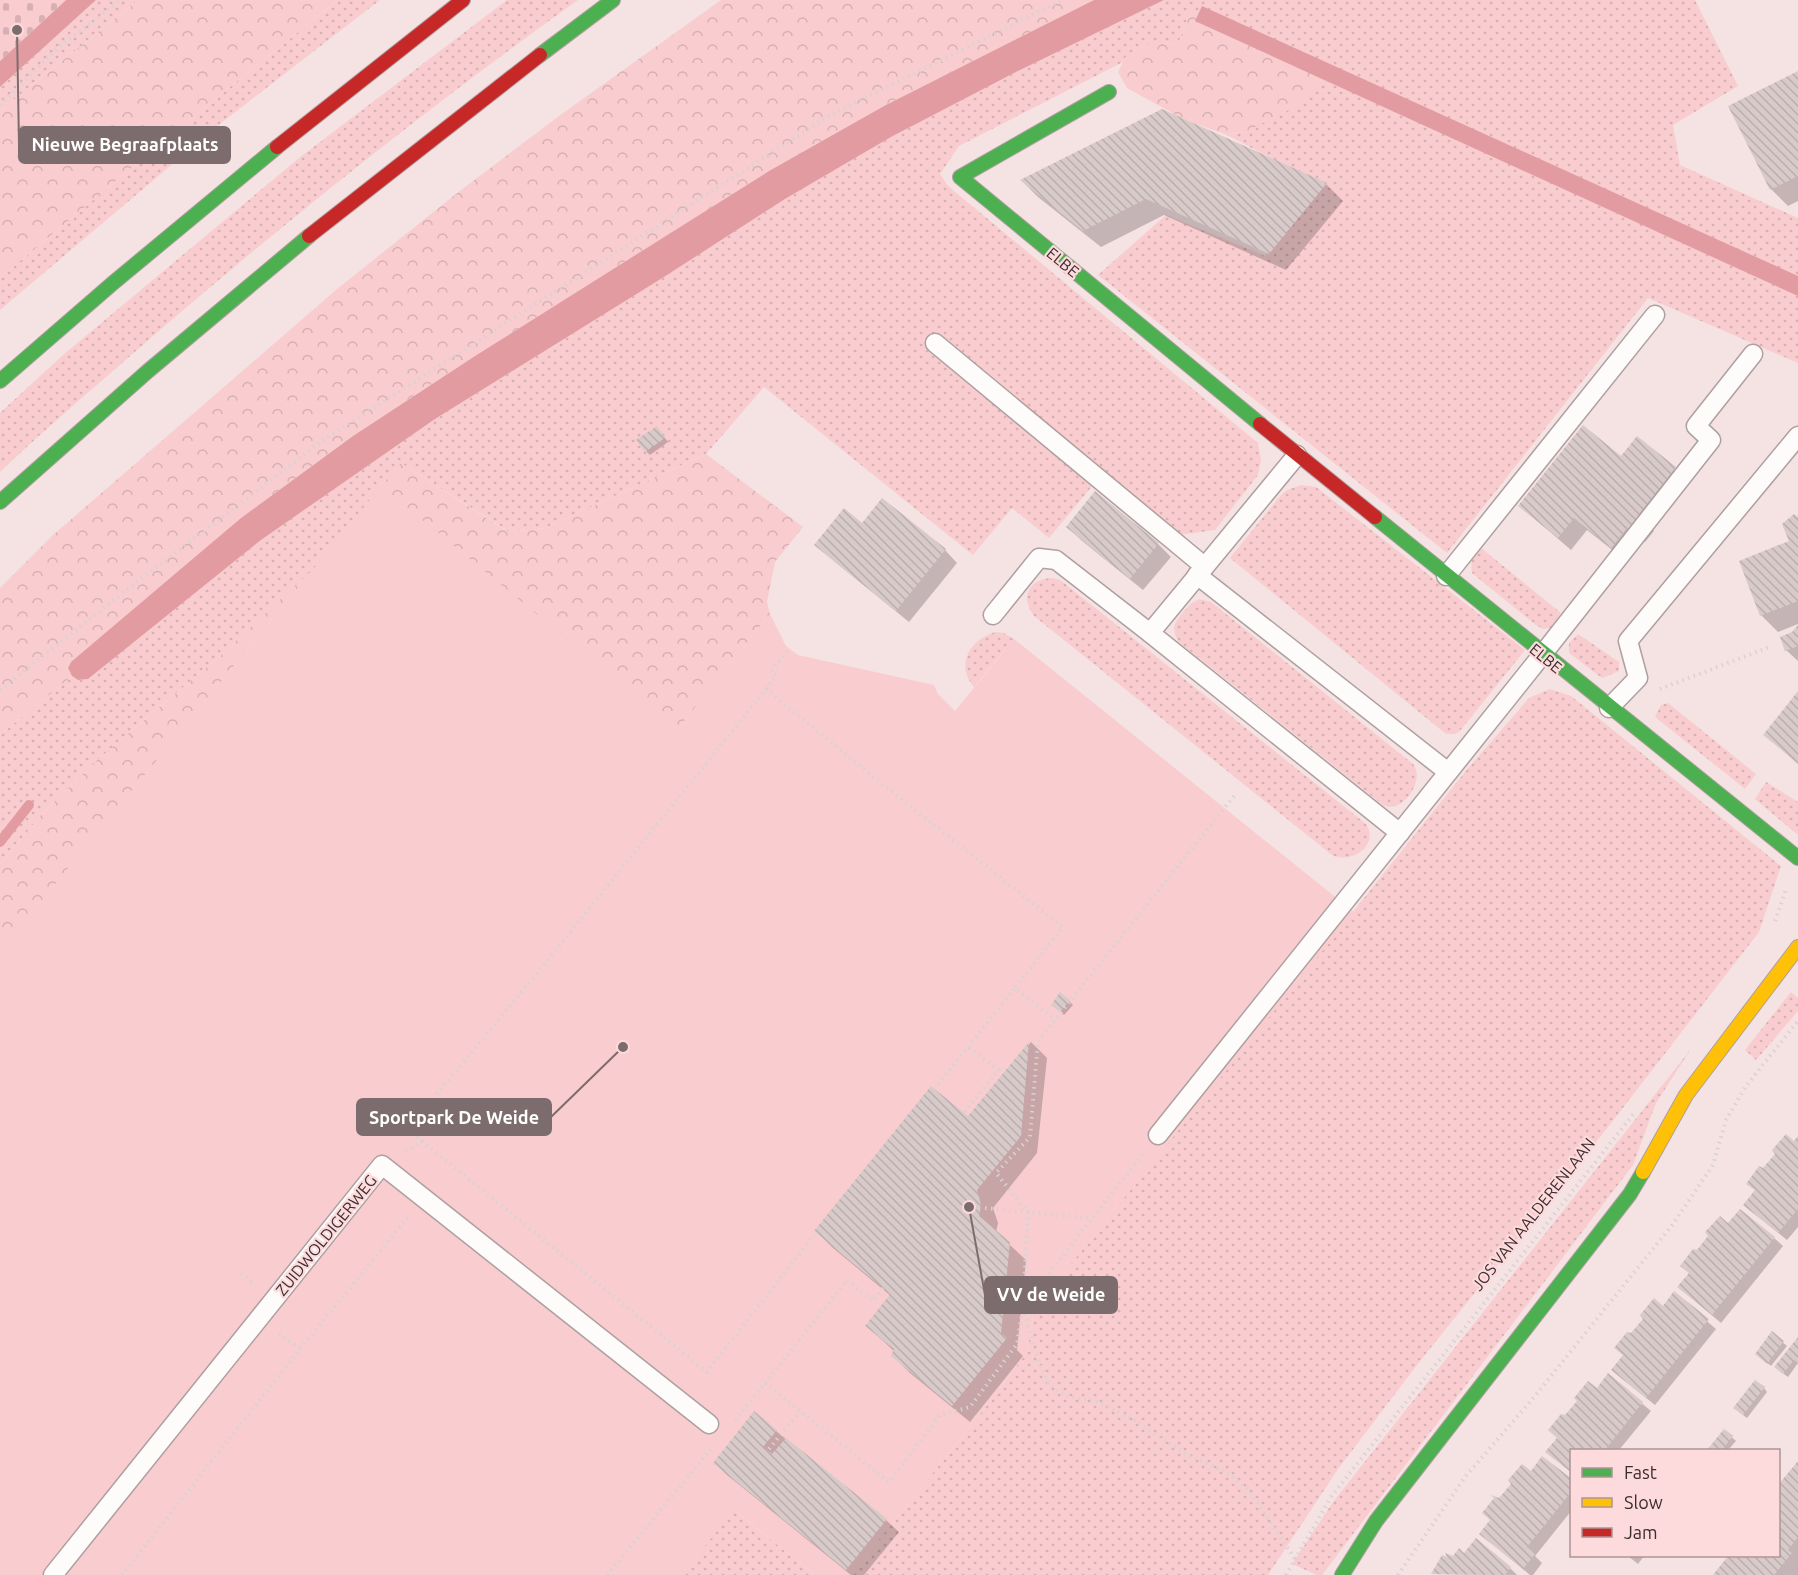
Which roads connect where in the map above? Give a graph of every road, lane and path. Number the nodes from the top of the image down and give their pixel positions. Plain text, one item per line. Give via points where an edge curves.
1 (121, 0) edge
2 (463, 0) edge
3 (613, 0) edge
4 (1062, 0) edge
5 (1109, 92) dead end
6 (0, 105) edge
7 (1655, 315) dead end
8 (935, 344) dead end
9 (1753, 354) dead end
10 (0, 381) edge
11 (1798, 436) edge
12 (1297, 456) junction
13 (0, 502) edge
14 (1201, 570) junction
15 (1446, 576) junction
16 (993, 615) dead end
17 (1150, 633) junction
18 (1772, 646) dead end
19 (789, 649) dead end
20 (1542, 655) junction
21 (766, 688) junction
22 (0, 690) edge
23 (1653, 692) dead end
24 (1609, 708) junction
25 (1448, 772) junction
26 (1234, 796) dead end
27 (1400, 833) junction
28 (1798, 858) edge
29 (1788, 885) dead end
30 (1773, 930) dead end
31 (1798, 947) edge
32 (1015, 988) junction
33 (1056, 1020) junction
34 (1798, 1021) edge
35 (968, 1047) junction
36 (938, 1084) dead end
37 (1637, 1109) dead end
38 (965, 1112) dead end
39 (1158, 1135) joint
40 (422, 1141) junction
41 (382, 1165) junction
42 (424, 1198) junction
43 (985, 1208) dead end
44 (1028, 1212) junction
45 (1092, 1218) junction
46 (814, 1235) dead end
47 (883, 1288) dead end
48 (1023, 1306) junction
49 (765, 1383) junction
50 (800, 1411) junction
51 (709, 1424) dead end
52 (729, 1427) dead end
53 (715, 1444) dead end
54 (769, 1449) dead end
55 (1295, 1559) junction
56 (53, 1575) edge
57 (122, 1575) edge
58 (607, 1575) edge
59 (1288, 1575) edge
60 (1342, 1575) edge
61 (1398, 1575) edge

1 - 6 path via 59,47
2 - 10 main road via 228,186
3 - 13 main road via 399,163 72,436
4 - 22 path via 829,116 325,440
5 - 12 main road, ELBE via 960,177
7 - 15 lane
8 - 14 lane
9 - 20 lane via 1696,426 1711,440
11 - 24 lane via 1629,641 1638,678
12 - 14 lane
12 - 15 main road, ELBE
14 - 17 lane
14 - 25 lane
15 - 20 main road, ELBE
16 - 17 lane via 1039,558 1056,560
17 - 27 lane
18 - 23 path
19 - 21 path via 771,672 776,675
20 - 24 main road, ELBE
20 - 25 lane
21 - 32 path via 1063,927
21 - 40 path via 407,1130
24 - 28 main road, ELBE
25 - 27 lane
26 - 33 path
27 - 39 lane
29 - 30 path
31 - 60 main road via 1686,1095 1630,1194 1376,1521
32 - 33 path
32 - 35 path
33 - 44 path via 1038,1041 1030,1137 996,1173
34 - 61 path via 1746,1086 1726,1120 1713,1165 1673,1224 1465,1477
35 - 36 path
35 - 38 path via 999,1070
37 - 55 path, JOS VAN AALDERENLAAN via 1331,1497
39 - 45 path
40 - 41 path
40 - 46 path via 708,1372
41 - 42 lane, ZUIDWOLDIGERWEG
41 - 56 lane, ZUIDWOLDIGERWEG
42 - 51 lane, ZUIDWOLDIGERWEG
42 - 57 path
43 - 44 path
44 - 45 path
44 - 48 path
45 - 48 path
47 - 49 path via 873,1301 846,1280
48 - 50 path via 1017,1344 970,1407 940,1415 889,1482
48 - 55 path via 1048,1382 1068,1396 1112,1408 1184,1453 1230,1474 1249,1490
49 - 50 path
49 - 52 path
50 - 54 path
53 - 58 path
55 - 59 path, JOS VAN AALDERENLAAN

